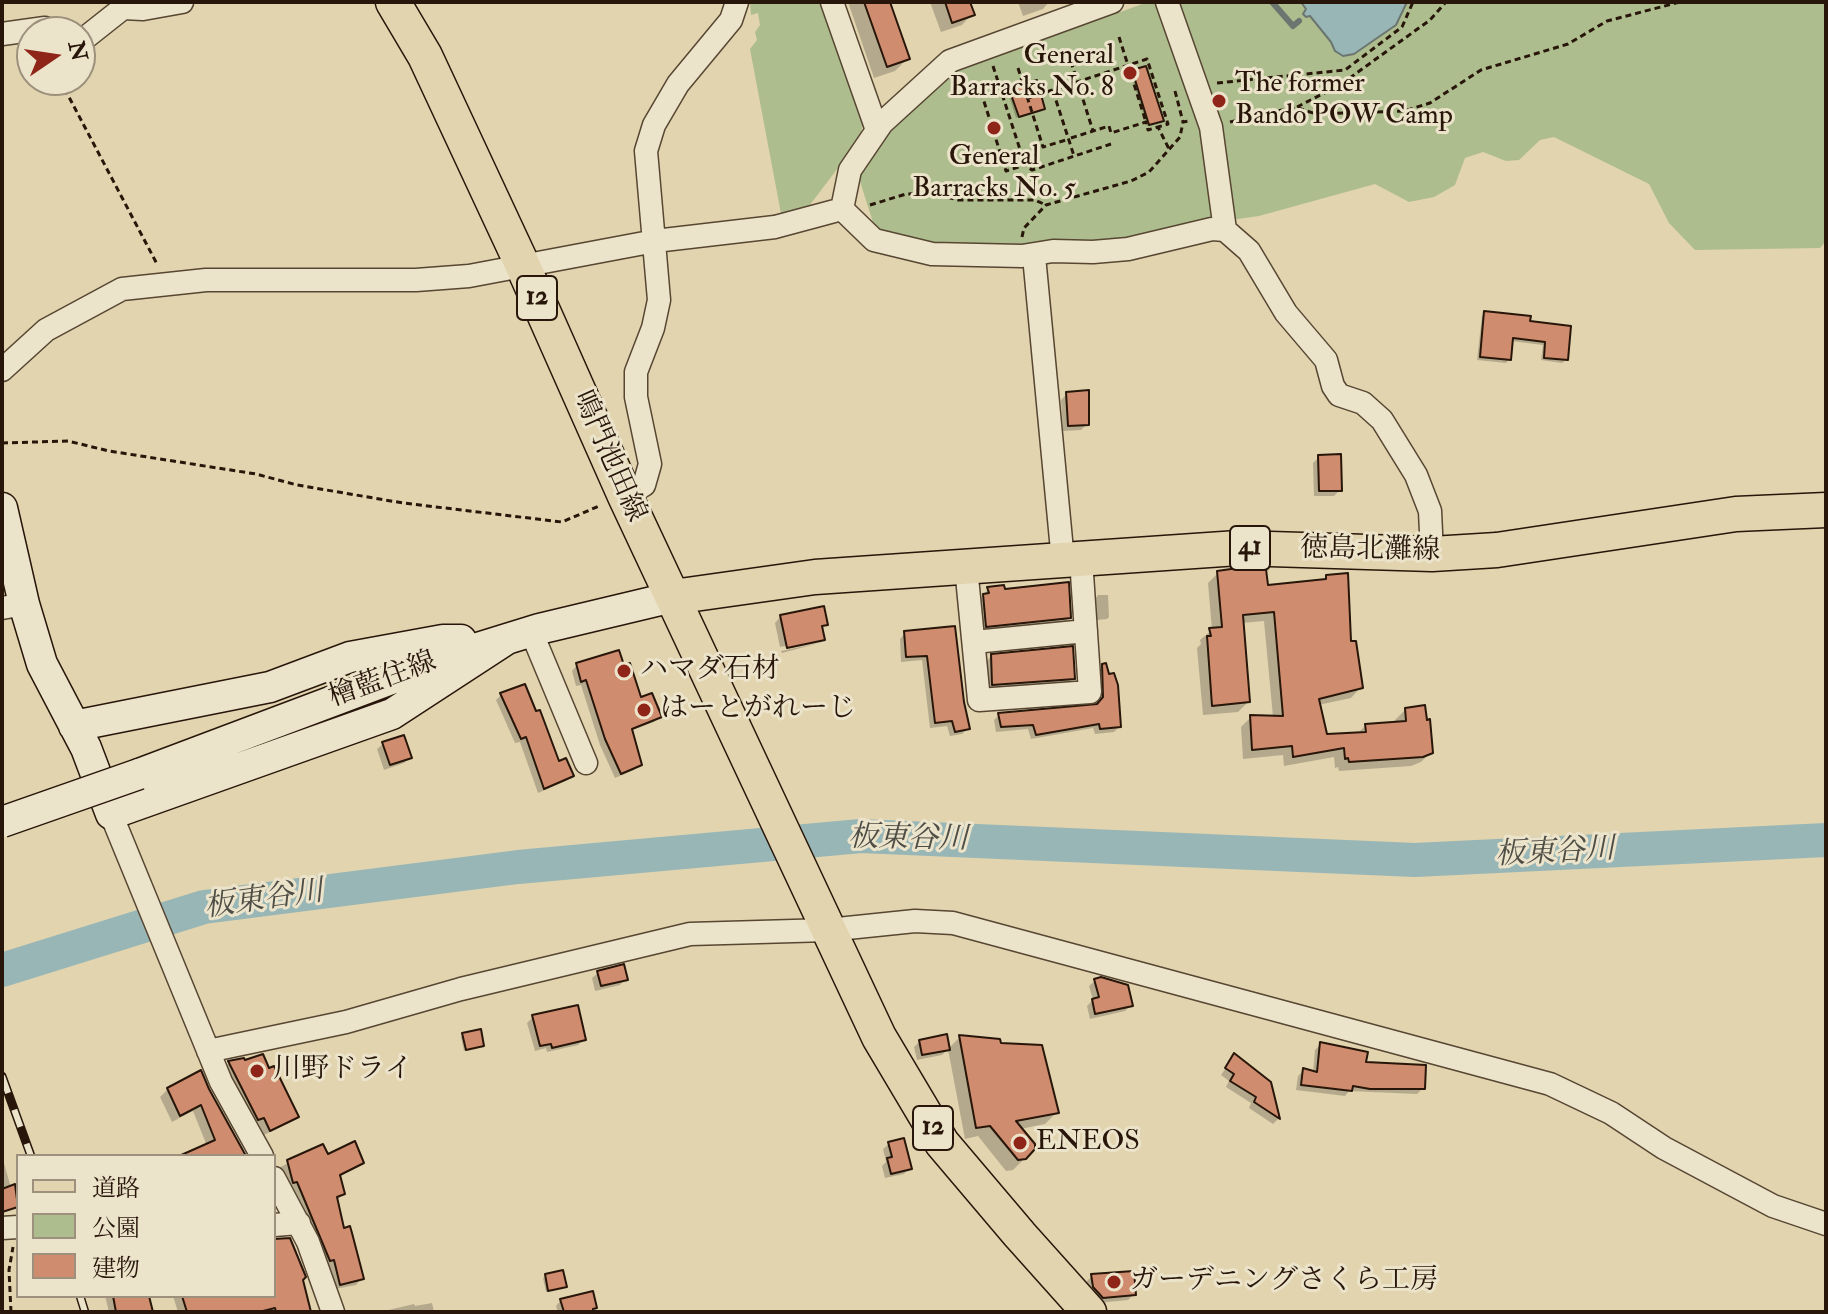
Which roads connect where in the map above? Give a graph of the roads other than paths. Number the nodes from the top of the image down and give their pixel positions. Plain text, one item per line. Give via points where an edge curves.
1 (182, 2) edge
2 (393, 2) edge
3 (737, 2) edge
4 (832, 2) edge
5 (1112, 2) edge
6 (1167, 2) edge
7 (96, 29) edge
8 (877, 130) junction
9 (842, 209) junction
10 (1225, 230) junction
11 (655, 241) junction
12 (1028, 256) junction
13 (522, 264) junction
14 (2, 370) edge
15 (625, 496) junction
16 (2, 508) edge
17 (1826, 510) edge
18 (1432, 554) junction
19 (1072, 560) junction
20 (966, 567) junction
21 (673, 597) junction
22 (13, 606) edge
23 (1086, 631) junction
24 (519, 635) junction
25 (974, 642) junction
26 (74, 726) junction
27 (586, 763) dead end
28 (2, 822) edge
29 (115, 823) junction
30 (824, 922) junction
31 (205, 1044) junction
32 (261, 1154) edge
33 (276, 1182) edge
34 (299, 1223) junction
35 (1826, 1224) edge
36 (276, 1225) edge
37 (333, 1312) edge
38 (1089, 1312) edge

1 - 7 street via 123,8
2 - 13 main road, 鳴門池田線 / 12 via 425,56
3 - 11 street via 731,20 678,84 654,125 646,151
4 - 8 street
5 - 8 street via 950,61
6 - 10 street via 1210,121
8 - 9 street via 850,170
9 - 11 street via 775,227
9 - 12 street via 874,240 909,251
10 - 12 street via 1128,249
10 - 18 street via 1249,251 1286,313 1326,360 1339,395 1363,403 1382,420 1416,475 1430,511
11 - 13 street
11 - 15 street via 659,300 636,372 650,464 644,485
12 - 19 street
13 - 14 street via 416,280 206,280 122,289 46,330
13 - 15 main road, 鳴門池田線 / 12
15 - 21 main road, 鳴門池田線 / 12
16 - 22 main road
17 - 18 main road, 徳島北灘線 / 41 via 1736,514 1497,550
18 - 19 main road, 徳島北灘線 / 41 via 1238,548
19 - 20 main road, 徳島北灘線 / 41
19 - 23 street
20 - 21 main road, 徳島北灘線 / 41 via 815,577
20 - 25 street
21 - 24 main road, 檜藍住線
21 - 30 main road, 鳴門池田線 / 12
22 - 26 main road
23 - 25 street
23 - 25 street via 1090,692 979,700
24 - 26 main road via 443,640 350,657 270,687
24 - 27 street
24 - 28 main road, 檜藍住線, bridge
24 - 29 main road via 392,714
26 - 29 main road
29 - 31 street
30 - 31 street via 690,934 346,1022
30 - 35 street via 953,923 1550,1084 1773,1206
30 - 38 main road, 12 via 879,1037 942,1143
31 - 32 street
33 - 34 street
34 - 36 street
34 - 37 street

